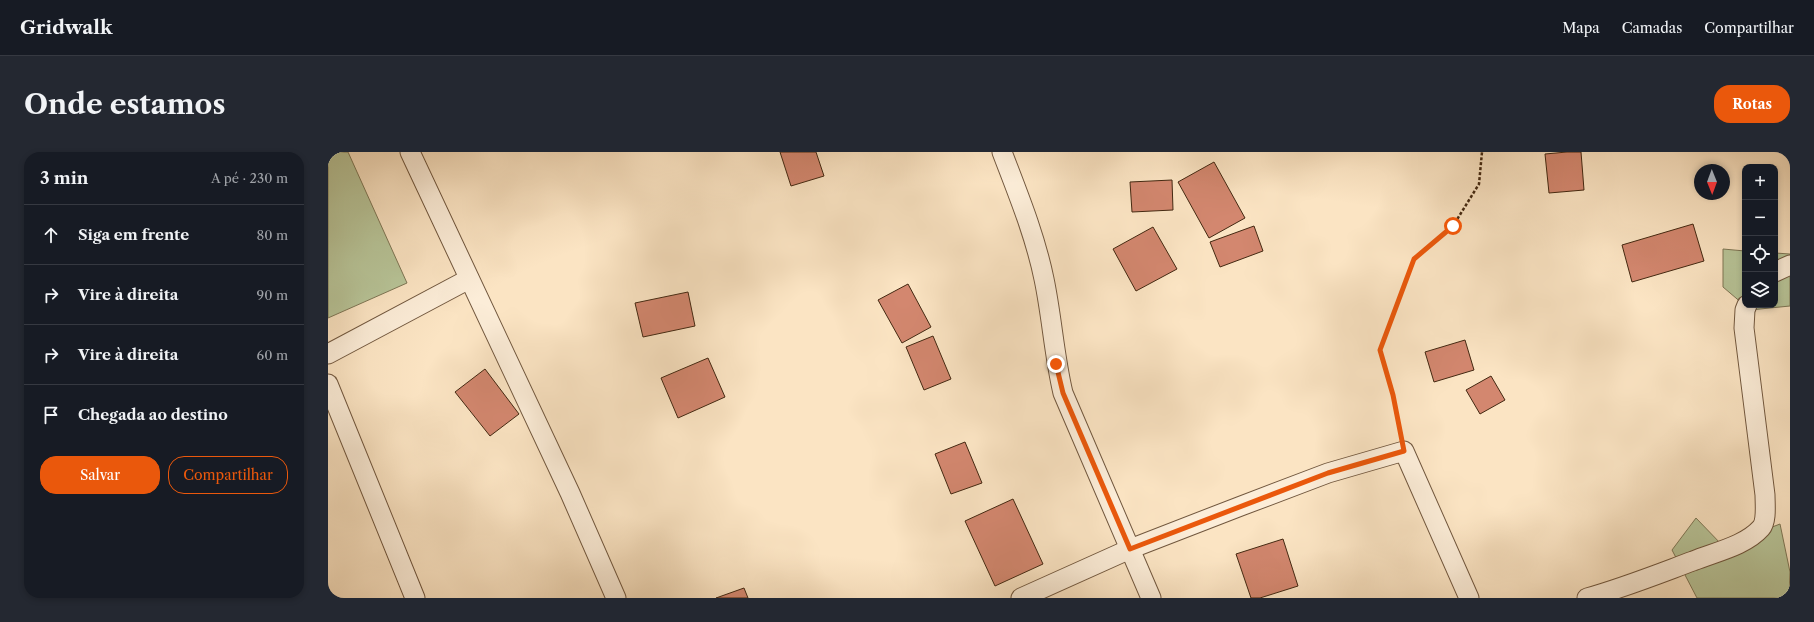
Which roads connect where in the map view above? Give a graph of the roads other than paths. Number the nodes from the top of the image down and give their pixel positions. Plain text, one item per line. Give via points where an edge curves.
1 (410, 152) edge
2 (1002, 152) edge
3 (1790, 265) edge
4 (1778, 271) edge
5 (469, 279) junction
6 (1746, 308) edge
7 (328, 354) edge
8 (328, 384) edge
9 (1130, 549) junction
10 (415, 598) edge
11 (616, 598) edge
12 (1021, 598) edge
13 (1151, 598) edge
14 (1469, 598) edge
15 (1587, 598) edge

1 - 5 street
2 - 9 street via 1030,225 1039,258 1063,393
3 - 4 street
5 - 7 street
5 - 11 street via 570,493
6 - 15 street via 1744,328 1765,495 1762,526 1752,536 1733,546 1617,590
8 - 10 street
9 - 12 street
9 - 13 street
9 - 14 street via 1328,473 1404,451

